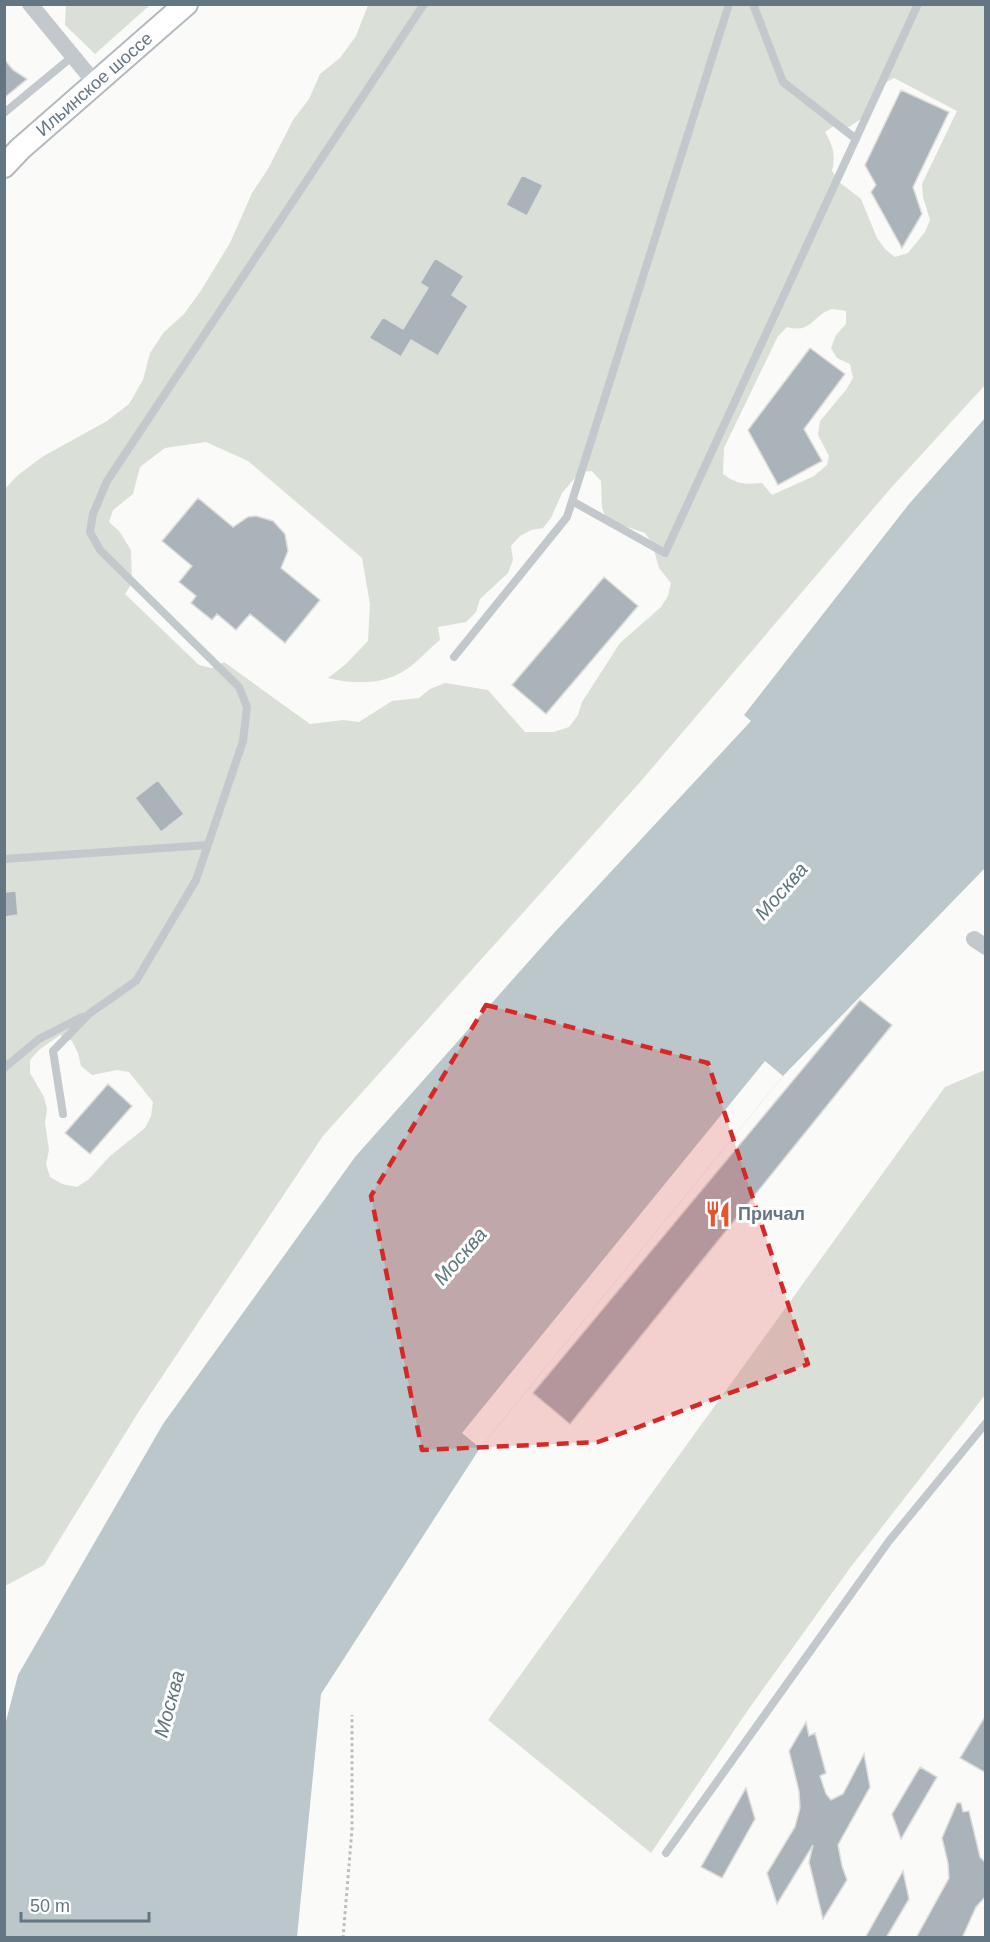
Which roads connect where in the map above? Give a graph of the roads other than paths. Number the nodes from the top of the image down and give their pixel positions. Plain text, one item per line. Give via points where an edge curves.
1 (30, 4) edge
2 (186, 4) edge
3 (424, 4) edge
4 (729, 4) edge
5 (753, 4) edge
6 (918, 4) edge
7 (73, 56) junction
8 (95, 83) junction
9 (4, 113) edge
10 (856, 139) junction
11 (4, 166) edge
12 (572, 501) junction
13 (454, 657) dead end
14 (208, 846) junction
15 (4, 859) edge
16 (90, 1013) junction
17 (4, 1068) edge
18 (63, 1114) dead end
19 (986, 1423) edge
20 (666, 1853) dead end

1 - 7 street
2 - 8 main road, Ильинское шоссе
3 - 14 lane via 106,481 93,514 90,532 100,549 239,687 247,707 243,741
4 - 12 lane
5 - 10 lane via 783,82
6 - 10 lane
7 - 8 street
7 - 9 lane
8 - 11 main road, Ильинское шоссе
10 - 12 lane via 665,553
12 - 13 lane via 567,517
14 - 15 lane
14 - 16 lane via 196,880 136,981
16 - 17 lane via 39,1039
16 - 18 lane via 53,1051
19 - 20 lane via 889,1541

